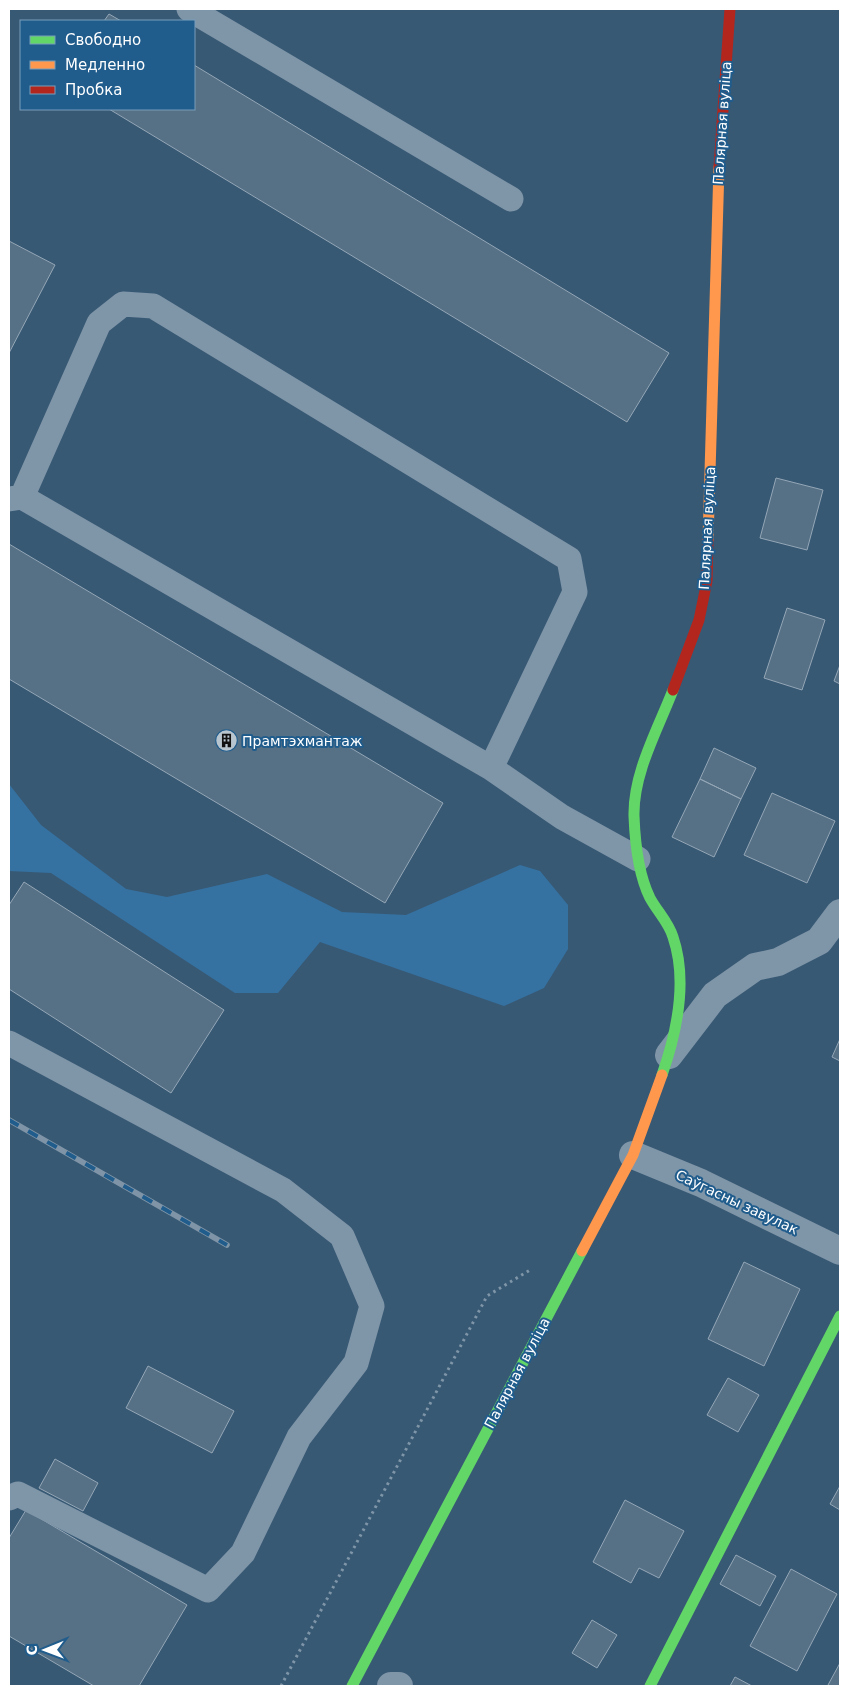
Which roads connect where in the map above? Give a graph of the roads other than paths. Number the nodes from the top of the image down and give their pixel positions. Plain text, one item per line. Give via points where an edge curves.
1 (189, 9) edge
2 (730, 9) edge
3 (511, 199) dead end
4 (15, 498) edge
5 (491, 768) junction
6 (638, 859) junction
7 (840, 913) edge
8 (9, 1043) edge
9 (669, 1055) junction
10 (633, 1155) junction
11 (840, 1251) edge
12 (840, 1316) edge
13 (9, 1498) edge
14 (352, 1686) edge
15 (391, 1686) edge
16 (400, 1686) edge
17 (650, 1686) edge

1 - 3 lane
2 - 6 street, Палярная вуліца via 716,208 707,581 688,653 639,777 634,814
4 - 5 lane
4 - 5 lane via 99,323 123,304 153,306 569,559 575,592
5 - 6 lane via 562,817
6 - 9 street, Палярная вуліца via 649,896 672,936 682,983
7 - 9 street, Палярная вуліца via 819,941 778,962 755,967 715,995
8 - 13 lane via 283,1190 342,1236 372,1306 356,1363 298,1437 244,1553 208,1590 18,1494
9 - 10 street, Палярная вуліца
10 - 11 street, Саўгасны завулак via 701,1183
10 - 14 street, Палярная вуліца
12 - 17 street
15 - 16 street

